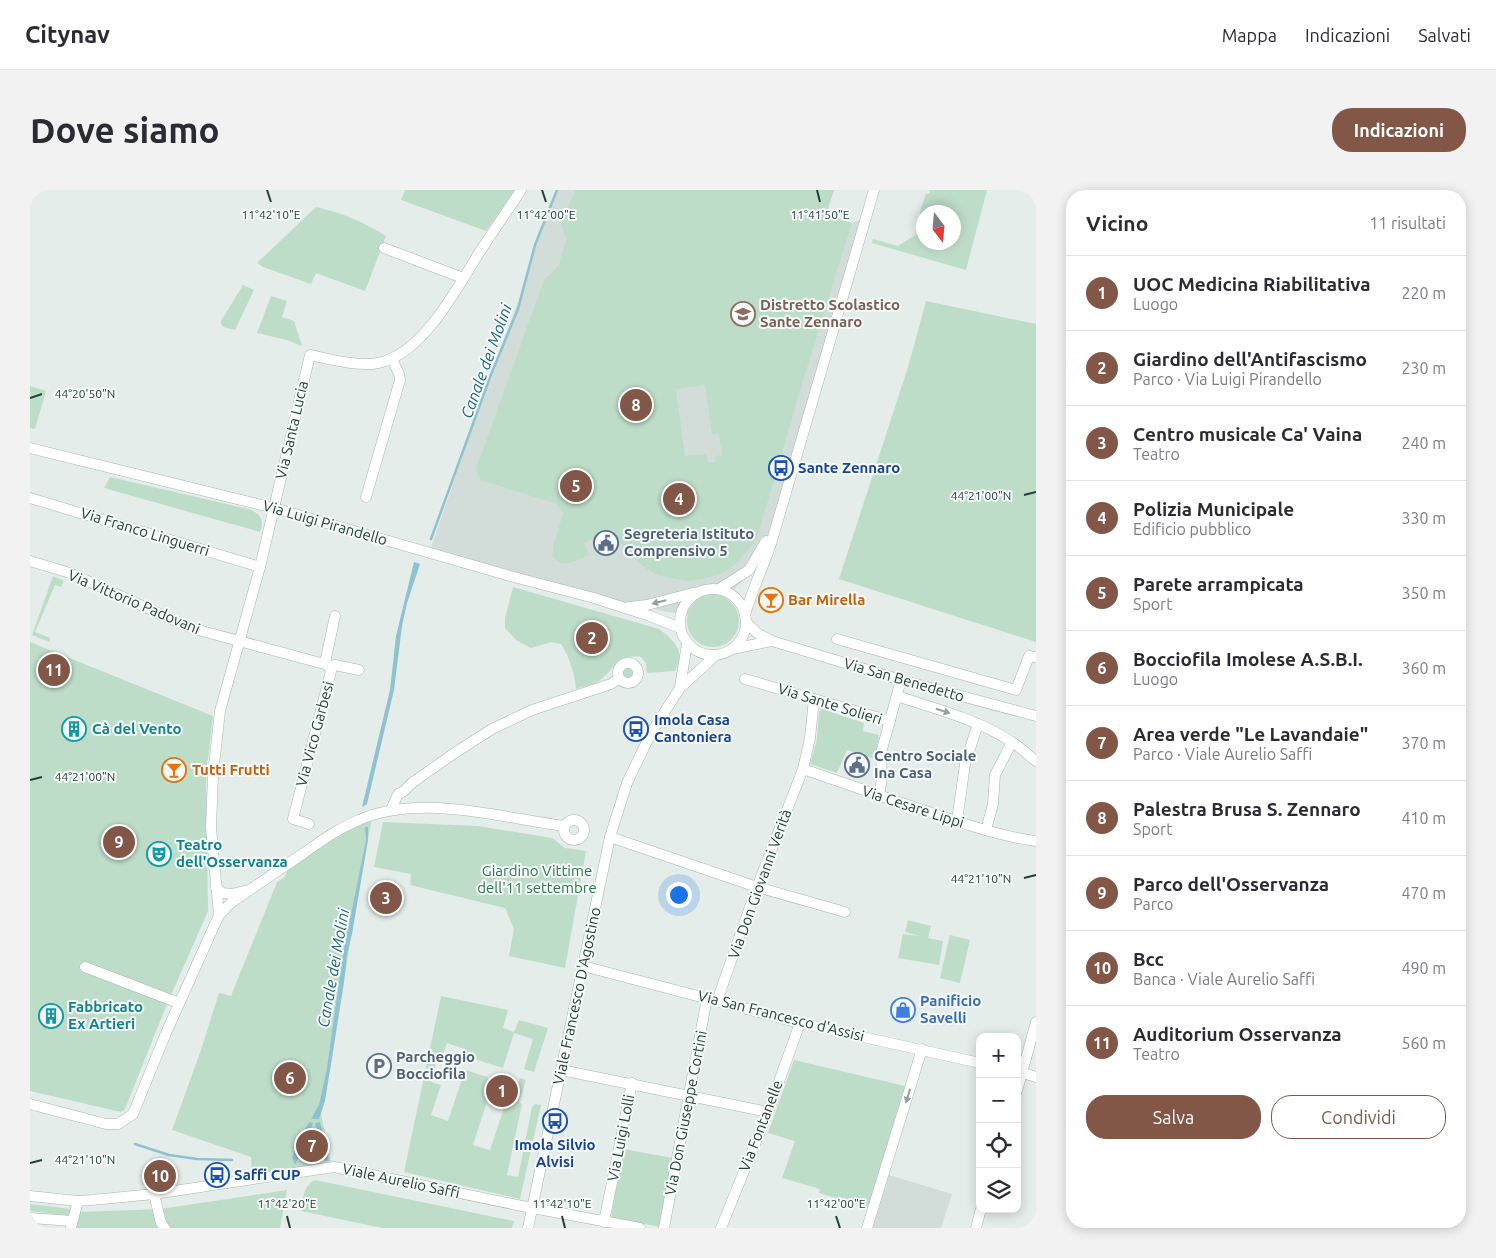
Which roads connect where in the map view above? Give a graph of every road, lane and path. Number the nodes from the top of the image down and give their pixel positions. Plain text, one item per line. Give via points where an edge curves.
1 (521, 190) edge
2 (874, 190) edge
3 (384, 248) dead end
4 (463, 278) junction
5 (392, 359) junction
6 (30, 448) edge
7 (366, 497) dead end
8 (30, 498) edge
9 (274, 508) junction
10 (776, 520) junction
11 (30, 561) edge
12 (260, 567) junction
13 (749, 570) junction
14 (762, 571) junction
15 (719, 589) junction
16 (699, 592) junction
17 (618, 606) junction
18 (335, 616) dead end
19 (745, 618) junction
20 (680, 628) junction
21 (837, 639) dead end
22 (239, 640) junction
23 (772, 641) junction
24 (688, 644) junction
25 (731, 649) junction
26 (716, 655) junction
27 (1036, 657) edge
28 (327, 665) junction
29 (359, 670) dead end
30 (619, 678) dead end
31 (745, 679) dead end
32 (901, 680) junction
33 (680, 688) junction
34 (897, 696) junction
35 (814, 699) junction
36 (1036, 716) edge
37 (890, 721) junction
38 (978, 724) junction
39 (1012, 742) junction
40 (1036, 761) edge
41 (803, 769) junction
42 (404, 791) junction
43 (879, 796) junction
44 (402, 808) junction
45 (391, 810) junction
46 (957, 821) junction
47 (309, 824) dead end
48 (565, 826) dead end
49 (986, 830) junction
50 (610, 837) junction
51 (1036, 842) edge
52 (216, 887) junction
53 (757, 887) junction
54 (250, 890) junction
55 (845, 912) dead end
56 (219, 915) junction
57 (583, 966) junction
58 (84, 967) dead end
59 (712, 999) junction
60 (179, 1003) junction
61 (1036, 1022) edge
62 (800, 1023) junction
63 (922, 1049) junction
64 (976, 1062) edge
65 (1021, 1069) edge
66 (562, 1070) junction
67 (1021, 1072) edge
68 (1036, 1077) edge
69 (632, 1083) junction
70 (690, 1095) junction
71 (30, 1104) edge
72 (768, 1112) junction
73 (154, 1194) junction
74 (30, 1196) edge
75 (78, 1201) junction
76 (532, 1208) junction
77 (980, 1213) edge
78 (30, 1218) edge
79 (604, 1222) junction
80 (72, 1225) edge
81 (165, 1228) edge
82 (528, 1228) edge
83 (640, 1228) edge
84 (664, 1228) edge
85 (721, 1228) edge
86 (867, 1228) edge
87 (976, 1228) edge

1 - 4 street, Via Santa Lucia
2 - 10 street
3 - 4 street
4 - 5 street, Via Santa Lucia via 425,332
5 - 7 street via 400,380
5 - 9 street, Via Santa Lucia via 369,364 310,355
6 - 9 street, Via Luigi Pirandello
8 - 12 street, Via Franco Linguerri
9 - 12 street, Via Santa Lucia
9 - 17 street, Via Luigi Pirandello
10 - 13 street
10 - 14 street
11 - 22 street, Via Vittorio Padovani via 70,573 191,628
12 - 22 street, Via Santa Lucia
13 - 14 street
13 - 15 street
14 - 19 street via 751,593
15 - 16 street
15 - 19 street via 733,596 742,607
16 -> 17 street, Via Luigi Pirandello via 648,605
16 - 20 street via 683,607
17 - 20 street, Via Luigi Pirandello
18 - 28 street
19 - 23 street, Via San Benedetto via 757,633
19 - 25 street via 742,638
20 - 24 street
21 - 27 street via 1016,690 1029,656
22 - 28 street, Via Vico Garbesi
22 - 52 street, Via Santa Lucia via 220,711 213,774
23 - 25 street, Via San Benedetto
23 - 32 street, Via San Benedetto
24 - 26 street via 701,653
24 - 33 street, Viale Francesco D'Agostino
25 - 26 street, Viale Francesco D'Agostino
26 - 33 street, Viale Francesco D'Agostino
28 - 29 street
28 - 47 street, Via Vico Garbesi via 331,671 293,819
30 - 42 street via 611,684 532,710 492,729
31 - 35 street, Via Sante Solieri
32 - 34 street, Via Sante Solieri
32 - 36 street, Via San Benedetto
33 - 50 street, Viale Francesco D'Agostino via 638,758
34 - 37 street, Via Sante Solieri
34 -> 38 street, Via Sante Solieri
35 - 37 street, Via Sante Solieri
35 - 41 street
37 - 43 street via 881,753
38 - 39 street, Via Sante Solieri
38 - 46 street via 965,764
39 - 40 street, Via Sante Solieri
39 - 49 street via 995,775 993,804
41 - 43 street, Via Cesare Lippi
41 - 53 street, Via Don Giovanni Verità
42 - 44 street
42 - 45 street via 398,794
43 - 46 street, Via Cesare Lippi
44 - 45 street
44 - 48 street via 487,812
45 - 54 street via 360,819 338,830
46 - 49 street, Via Cesare Lippi
49 - 51 street, Via Cesare Lippi
50 - 53 street
50 - 57 street, Viale Francesco D'Agostino
52 - 54 street via 222,893 232,894
52 - 56 street, Via Santa Lucia
53 - 55 street
53 - 59 street, Via Don Giovanni Verità
54 - 56 street
56 - 60 street
57 - 59 street, Via San Francesco d'Assisi
57 - 66 street, Viale Francesco D'Agostino
58 - 60 street
59 - 62 street, Via San Francesco d'Assisi
59 - 70 street, Via Don Giuseppe Cortini
60 - 71 street via 133,1114 118,1124 105,1125
61 - 65 street
62 - 63 street, Via San Francesco d'Assisi
62 - 72 street, Via Fontanelle
63 - 64 street, Via San Francesco d'Assisi
63 -> 86 street
66 - 69 street
66 - 76 street, Viale Francesco D'Agostino
67 - 68 street
69 - 70 street
69 - 79 street, Via Luigi Lolli
70 - 72 street
70 - 84 street, Via Don Giuseppe Cortini
72 - 85 street, Via Fontanelle
73 - 75 street, Viale Aurelio Saffi
73 - 76 street, Viale Aurelio Saffi via 334,1167
73 - 81 street
74 - 75 street, Viale Aurelio Saffi
75 - 80 street
76 - 79 street, Viale Aurelio Saffi
76 - 82 street, Viale Francesco D'Agostino
77 - 87 street
78 - 80 street
79 - 83 street, Viale Aurelio Saffi

